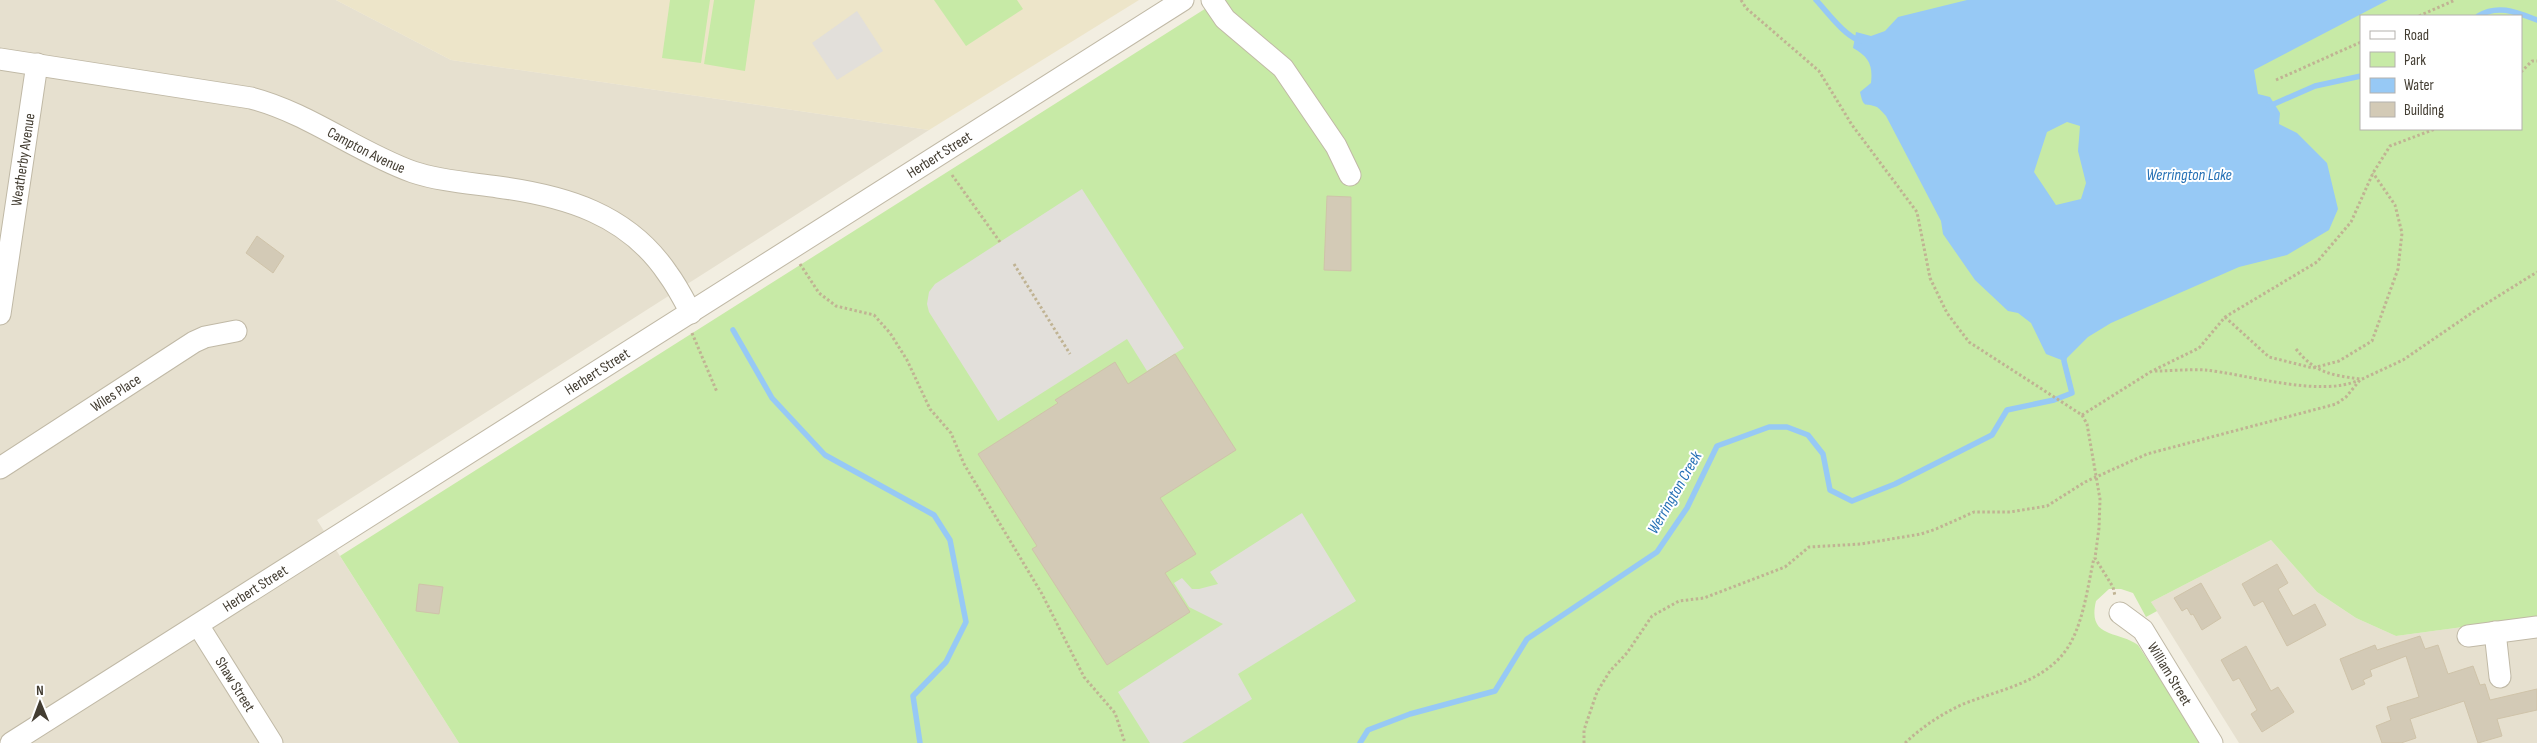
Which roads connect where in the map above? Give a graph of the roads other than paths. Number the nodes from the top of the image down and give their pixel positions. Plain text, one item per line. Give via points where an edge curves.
1 (1183, 0) edge
2 (1212, 0) edge
3 (0, 59) edge
4 (37, 64) junction
5 (1350, 175) dead end
6 (0, 314) edge
7 (687, 315) junction
8 (236, 331) dead end
9 (0, 468) edge
10 (2120, 613) road end
11 (198, 625) junction
12 (2537, 627) edge
13 (2495, 632) junction
14 (2468, 636) dead end
15 (2500, 677) dead end
16 (11, 743) edge
17 (272, 743) edge
18 (2212, 743) edge

1 - 7 street, Herbert Street
2 - 5 street via 1225,19 1283,68 1336,146
3 - 4 street, Campton Avenue
4 - 6 street, Weatherby Avenue
4 - 7 street, Campton Avenue via 262,101 285,109 401,168 542,193 576,203 607,219 647,250 668,273
7 - 11 street, Herbert Street
8 - 9 street, Wiles Place via 194,342
10 - 18 street, William Street via 2143,630
11 - 16 street, Herbert Street
11 - 17 street, Shaw Street
12 - 13 street
13 - 14 street
13 - 15 street

